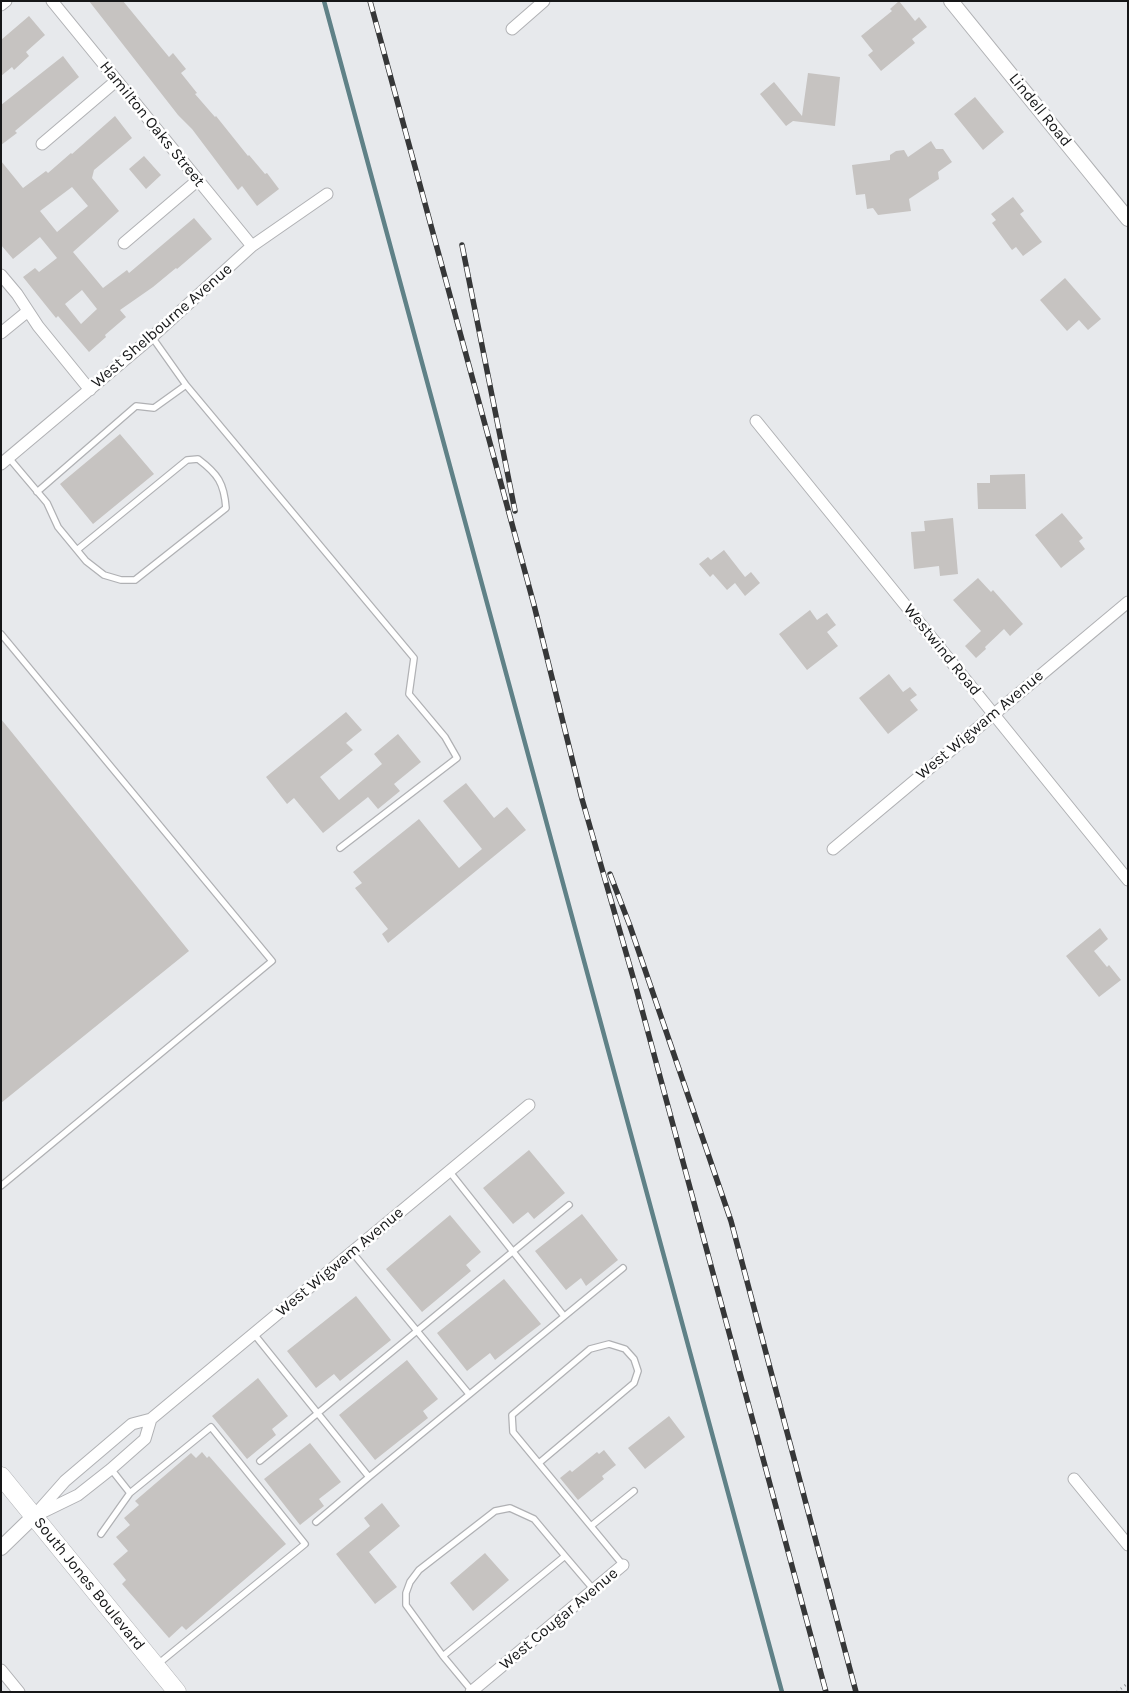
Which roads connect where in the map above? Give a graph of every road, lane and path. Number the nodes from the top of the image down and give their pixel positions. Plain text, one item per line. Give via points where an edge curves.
1 (6, 1) edge
2 (52, 1) edge
3 (544, 1) edge
4 (951, 1) edge
5 (1, 5) edge
6 (512, 29) dead end
7 (116, 81) junction
8 (42, 144) dead end
9 (198, 180) junction
10 (327, 194) dead end
11 (1128, 219) edge
12 (124, 243) dead end
13 (252, 246) junction
14 (1, 275) edge
15 (28, 310) junction
16 (1, 333) edge
17 (152, 337) junction
18 (186, 385) junction
19 (90, 390) junction
20 (756, 421) dead end
21 (5, 461) edge
22 (37, 492) junction
23 (77, 550) junction
24 (1128, 602) edge
25 (1, 634) edge
26 (994, 714) junction
27 (340, 848) dead end
28 (833, 849) dead end
29 (1128, 880) edge
30 (529, 1105) dead end
31 (449, 1171) junction
32 (1, 1186) edge
33 (569, 1205) dead end
34 (513, 1251) junction
35 (352, 1252) junction
36 (623, 1268) dead end
37 (564, 1316) junction
38 (418, 1332) junction
39 (254, 1334) junction
40 (469, 1394) junction
41 (318, 1413) junction
42 (151, 1419) junction
43 (260, 1461) dead end
44 (539, 1463) junction
45 (111, 1469) junction
46 (1, 1476) edge
47 (369, 1477) junction
48 (1074, 1479) dead end
49 (634, 1491) dead end
50 (130, 1493) junction
51 (34, 1516) junction
52 (316, 1522) dead end
53 (591, 1526) junction
54 (101, 1534) dead end
55 (1128, 1545) edge
56 (1, 1548) edge
57 (565, 1556) junction
58 (623, 1565) joint
59 (594, 1590) junction
60 (444, 1656) junction
61 (156, 1666) junction
62 (1, 1670) edge
63 (1128, 1683) edge
64 (19, 1692) edge
65 (177, 1692) edge
66 (472, 1692) edge
67 (1117, 1692) edge

1 - 5 street
2 - 7 street, Hamilton Oaks Street
3 - 6 street
4 - 11 street, Lindell Road
7 - 8 street
7 - 9 street, Hamilton Oaks Street
9 - 12 street
9 - 13 street, Hamilton Oaks Street
10 - 13 street, West Shelbourne Avenue
13 - 17 street, West Shelbourne Avenue
14 - 15 street
15 - 16 street
15 - 19 street
17 - 18 lane
17 - 19 street, West Shelbourne Avenue
18 - 22 lane via 154,408 136,406
18 - 27 lane via 414,658 409,694 445,737 457,758
19 - 21 street, West Shelbourne Avenue
20 - 26 street, Westwind Road
21 - 22 lane
22 - 23 lane via 47,503 58,527
23 - 23 lane via 104,575 135,580 226,508 224,491 213,470 198,459 187,460
24 - 26 street, West Wigwam Avenue
25 - 32 lane via 272,961
26 - 28 street, West Wigwam Avenue
26 - 29 street, Westwind Road
30 - 31 street, West Wigwam Avenue
31 - 34 lane
31 - 35 street, West Wigwam Avenue
33 - 34 lane
34 - 37 lane
34 - 38 lane
35 - 38 lane
35 - 39 street, West Wigwam Avenue
36 - 37 lane
37 - 40 lane
38 - 40 lane
38 - 41 lane
39 - 41 lane
39 - 42 street, West Wigwam Avenue
40 - 47 lane
41 - 43 lane
41 - 47 lane
42 - 45 street, West Wigwam Avenue via 144,1439
42 - 51 street, West Wigwam Avenue via 132,1424 65,1481
44 - 44 lane via 513,1432 512,1415 590,1350 609,1344 625,1349 634,1359 638,1372 634,1382
44 - 53 lane
45 - 50 lane
45 - 51 street, West Wigwam Avenue via 78,1495
46 - 51 main road, South Jones Boulevard
47 - 52 lane
48 - 55 street
49 - 53 lane
50 - 54 lane
50 - 61 lane via 211,1427 305,1544
51 - 56 street, West Wigwam Avenue
51 - 61 main road, South Jones Boulevard
53 - 58 lane
57 - 59 lane
57 - 60 lane
57 - 60 lane via 534,1519 510,1508 495,1511 419,1570 410,1582 406,1605
58 - 59 street, West Cougar Avenue
59 - 66 street, West Cougar Avenue
60 - 66 lane
61 - 65 main road, South Jones Boulevard
62 - 64 street
63 - 67 path

